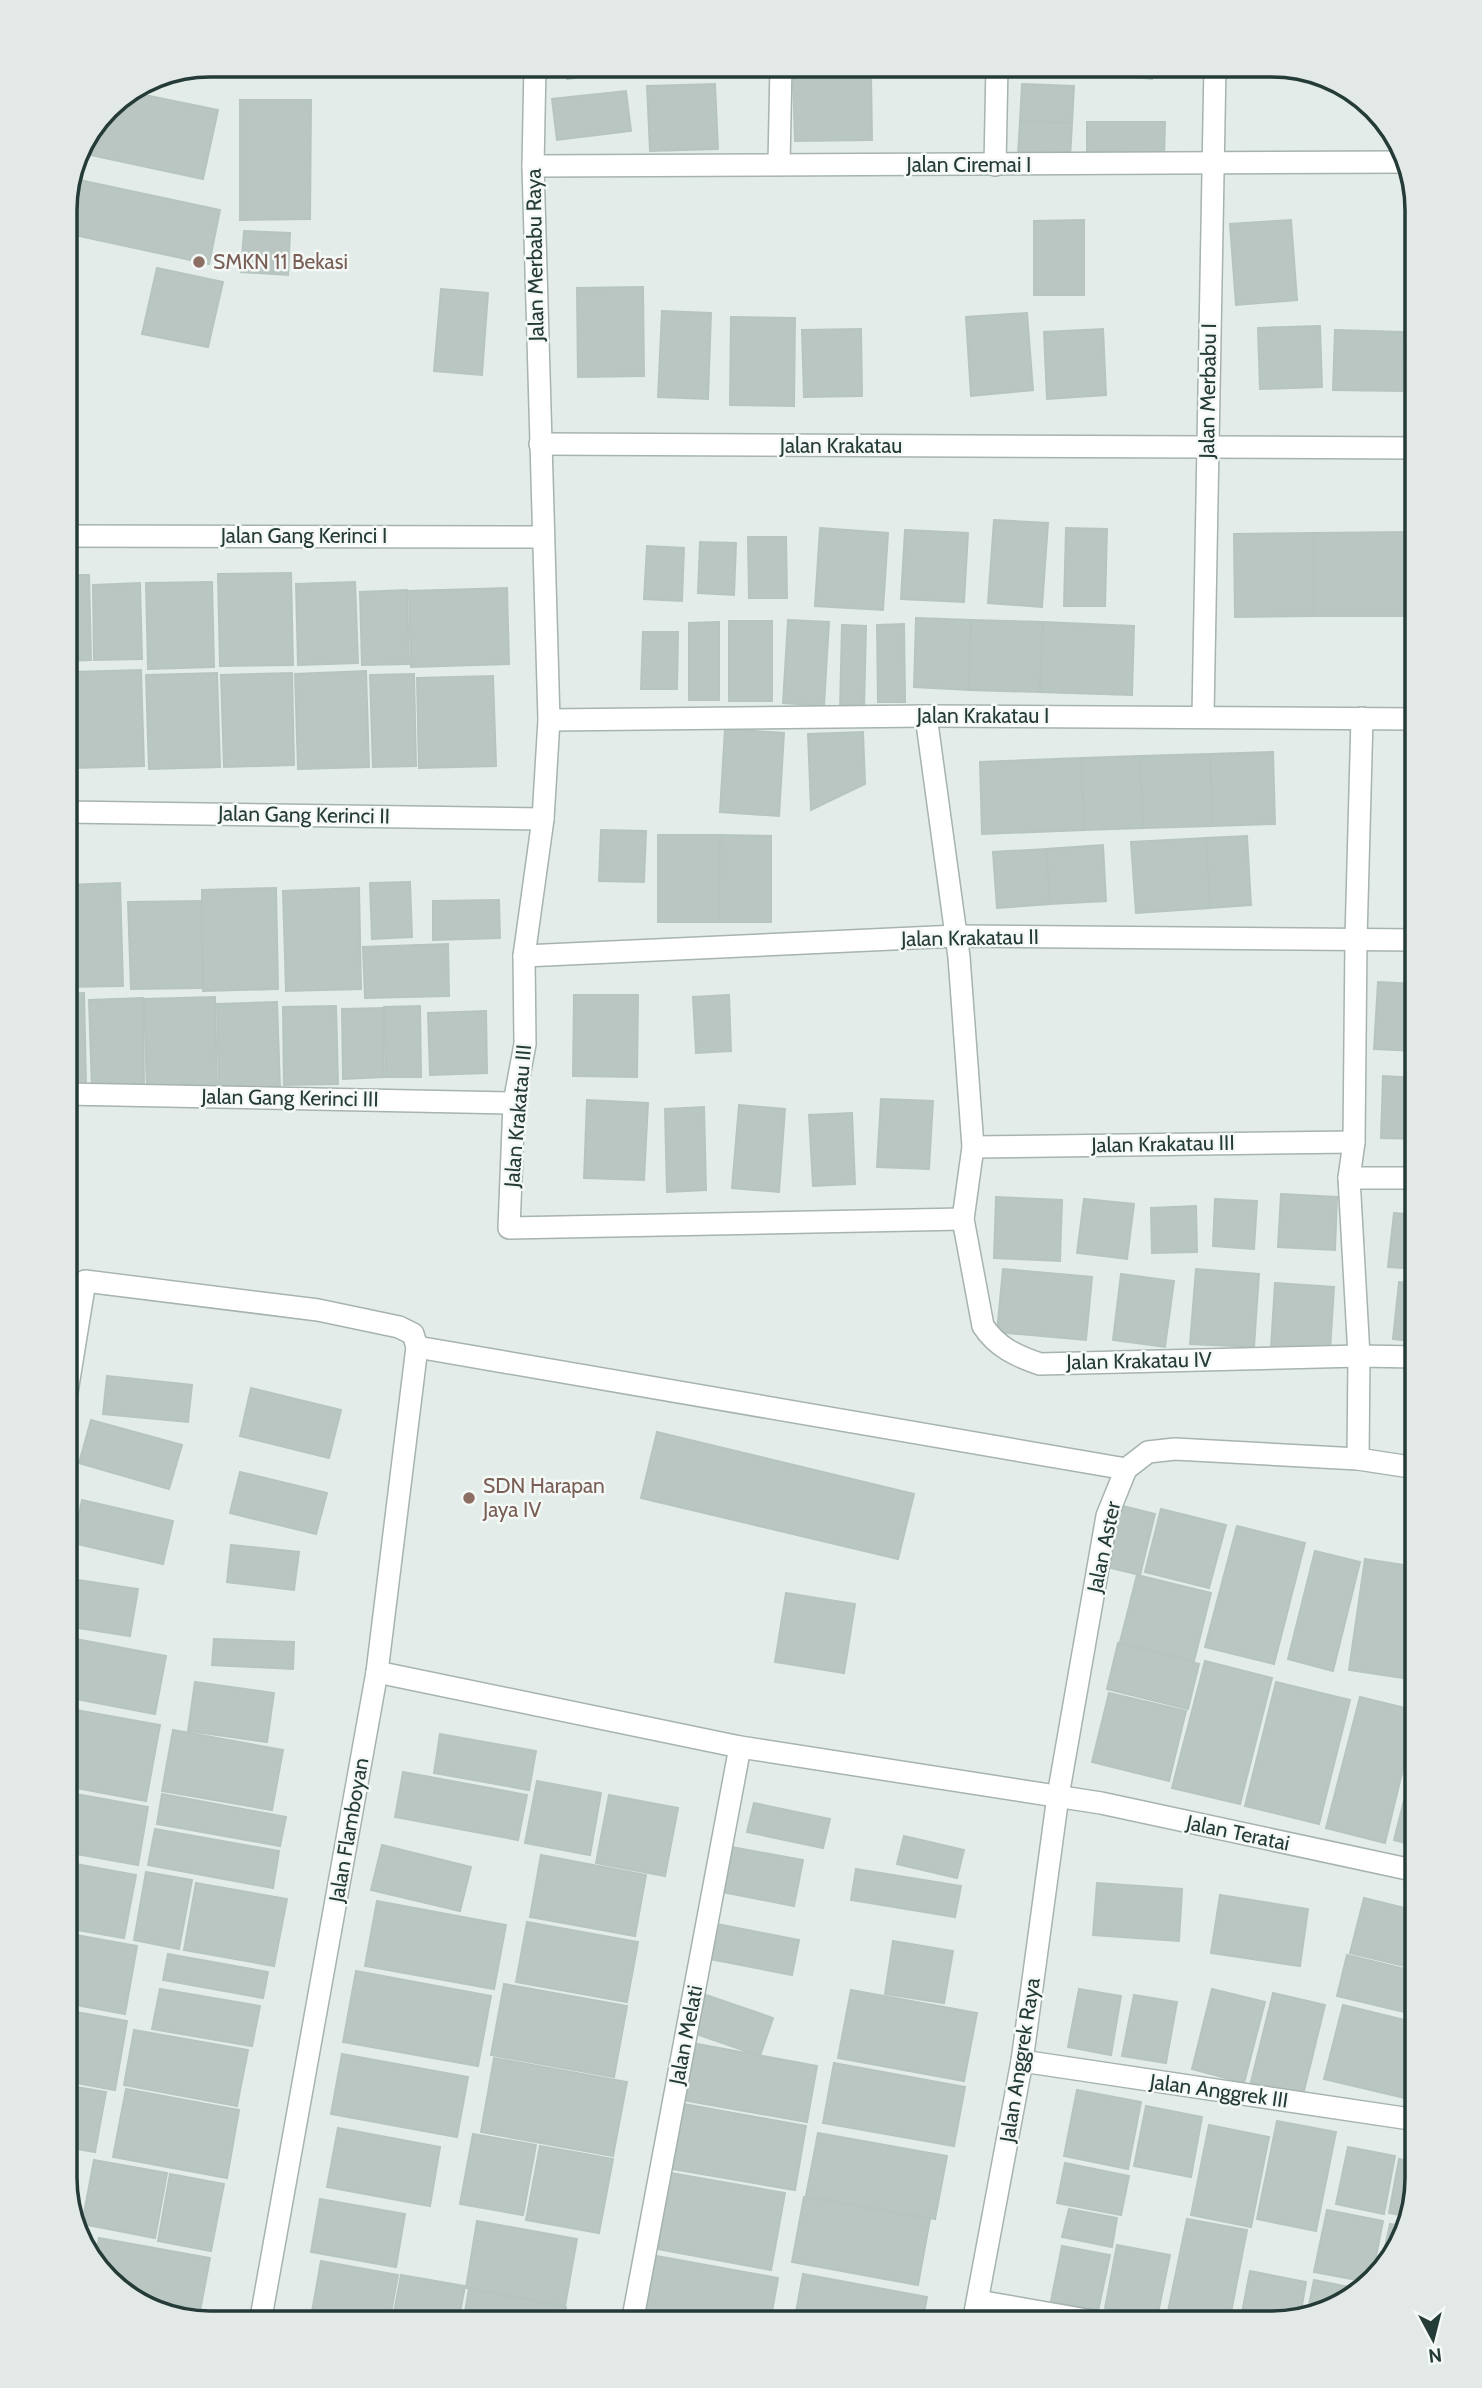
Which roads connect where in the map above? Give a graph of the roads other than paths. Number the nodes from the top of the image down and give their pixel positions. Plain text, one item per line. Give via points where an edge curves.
1 (535, 77) edge
2 (781, 77) edge
3 (997, 77) edge
4 (1215, 77) edge
5 (1396, 162) edge
6 (779, 164) junction
7 (1212, 164) junction
8 (995, 165) junction
9 (533, 166) junction
10 (540, 444) junction
11 (1206, 447) junction
12 (1405, 448) edge
13 (77, 536) edge
14 (542, 537) junction
15 (926, 716) junction
16 (1203, 716) junction
17 (1362, 718) junction
18 (1405, 719) edge
19 (549, 720) junction
20 (77, 811) edge
21 (543, 819) junction
22 (957, 936) junction
23 (1356, 939) junction
24 (1405, 940) edge
25 (524, 956) junction
26 (77, 1094) edge
27 (514, 1102) junction
28 (1354, 1142) junction
29 (973, 1147) junction
30 (1349, 1178) junction
31 (1405, 1178) edge
32 (963, 1219) junction
33 (77, 1330) edge
34 (415, 1341) junction
35 (1359, 1356) junction
36 (1405, 1357) edge
37 (1358, 1459) junction
38 (1405, 1466) edge
39 (1126, 1469) junction
40 (377, 1672) junction
41 (740, 1747) junction
42 (1058, 1796) junction
43 (1405, 1868) edge
44 (1022, 2061) junction
45 (1405, 2118) edge
46 (978, 2301) junction
47 (262, 2311) edge
48 (634, 2311) edge
49 (976, 2311) edge
50 (1035, 2311) edge

1 - 9 street, Jalan Merbabu Raya
2 - 6 street
3 - 8 street
4 - 7 street, Jalan Merbabu I
5 - 7 street, Jalan Ciremai I
6 - 8 street, Jalan Ciremai I
6 - 9 street, Jalan Ciremai I
7 - 8 street, Jalan Ciremai I
7 - 11 street, Jalan Merbabu I
9 - 10 street, Jalan Merbabu Raya
10 - 11 street, Jalan Krakatau
10 - 14 street
11 - 12 street, Jalan Krakatau
11 - 16 street, Jalan Merbabu I
13 - 14 street, Jalan Gang Kerinci I
14 - 19 street
15 - 16 street, Jalan Krakatau I
15 - 19 street, Jalan Krakatau I
15 - 22 street, Jalan Krakatau IV
16 - 17 street, Jalan Krakatau I
17 - 18 street, Jalan Krakatau I
17 - 23 street
19 - 21 street, Jalan Krakatau III
20 - 21 street, Jalan Gang Kerinci II
21 - 25 street, Jalan Krakatau III
22 - 23 street, Jalan Krakatau II
22 - 25 street, Jalan Krakatau II
22 - 29 street, Jalan Krakatau IV
23 - 24 street, Jalan Krakatau II
23 - 28 street
25 - 27 street, Jalan Krakatau III via 525,1044
26 - 27 street, Jalan Gang Kerinci III
27 - 32 street, Jalan Krakatau III via 509,1228
28 - 29 street, Jalan Krakatau III
28 - 30 street
29 - 32 street, Jalan Krakatau IV
30 - 31 street
30 - 35 street
32 - 35 street, Jalan Krakatau IV via 983,1326 992,1340 1017,1357 1040,1364
33 - 34 street via 85,1281 317,1310 399,1327
34 - 39 street
34 - 40 street, Jalan Flamboyan
35 - 36 street, Jalan Krakatau IV
35 - 37 street
37 - 38 street
37 - 39 street via 1175,1449 1149,1452
39 - 42 street, Jalan Aster via 1107,1516
40 - 41 street, Jalan Teratai
40 - 47 street, Jalan Flamboyan
41 - 42 street, Jalan Teratai
41 - 48 street, Jalan Melati
42 - 43 street, Jalan Teratai
42 - 44 street, Jalan Anggrek Raya
44 - 45 street, Jalan Anggrek III
44 - 46 street, Jalan Anggrek Raya
46 - 49 street, Jalan Anggrek Raya
46 - 50 street

